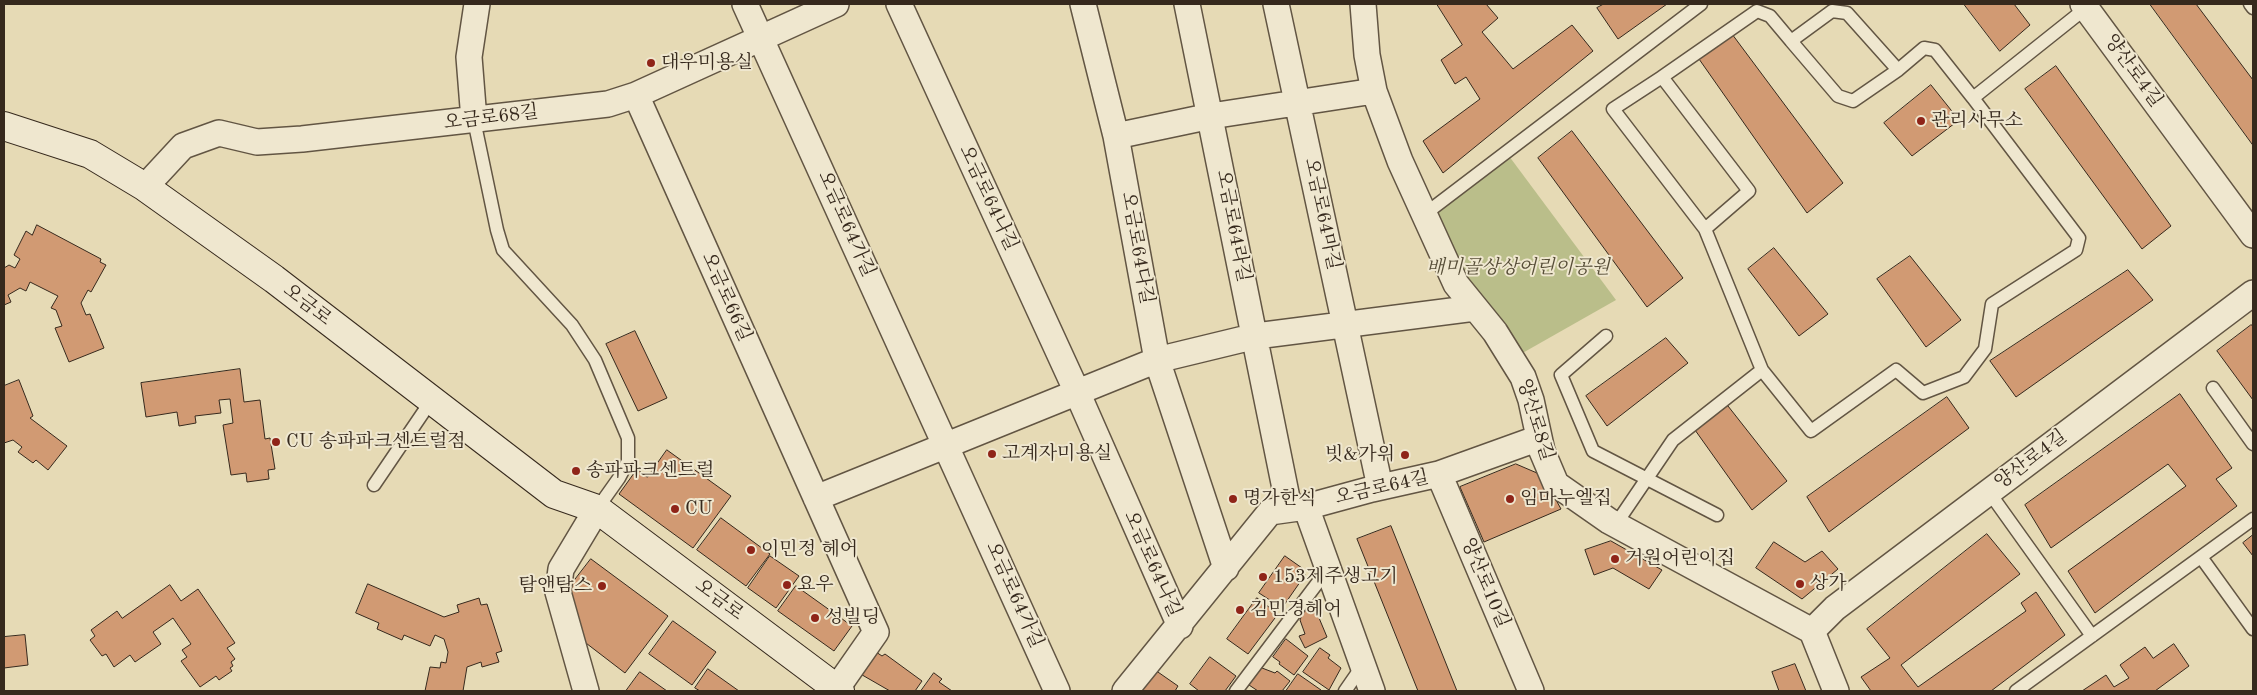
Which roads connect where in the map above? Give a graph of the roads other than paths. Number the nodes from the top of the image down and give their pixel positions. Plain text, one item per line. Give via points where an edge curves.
1 (477, 4) edge
2 (745, 4) edge
3 (836, 4) edge
4 (899, 4) edge
5 (1083, 4) edge
6 (1187, 4) edge
7 (1276, 4) edge
8 (1363, 4) edge
9 (1701, 4) edge
10 (2250, 4) edge
11 (2085, 6) edge
12 (2253, 8) edge
13 (761, 38) junction
14 (1791, 41) junction
15 (1898, 70) junction
16 (1662, 76) junction
17 (1374, 91) junction
18 (636, 95) junction
19 (1974, 98) junction
20 (1298, 103) junction
21 (1211, 116) junction
22 (474, 120) junction
23 (4, 126) edge
24 (1116, 136) junction
25 (145, 187) junction
26 (1424, 214) junction
27 (1705, 229) junction
28 (2253, 235) edge
29 (2253, 293) edge
30 (1475, 308) junction
31 (1346, 325) junction
32 (1256, 336) junction
33 (1606, 336) dead end
34 (1157, 360) junction
35 (1762, 370) junction
36 (2213, 388) dead end
37 (1077, 392) junction
38 (431, 401) junction
39 (1540, 438) junction
40 (2253, 444) edge
41 (946, 445) junction
42 (1439, 474) junction
43 (1646, 479) junction
44 (374, 485) dead end
45 (1380, 487) junction
46 (1989, 492) junction
47 (816, 498) junction
48 (1297, 507) junction
49 (597, 508) junction
50 (1717, 515) dead end
51 (2253, 519) edge
52 (1616, 524) junction
53 (2201, 557) junction
54 (1226, 568) junction
55 (1328, 569) junction
56 (1180, 626) junction
57 (2253, 629) edge
58 (1812, 631) junction
59 (2092, 636) junction
60 (1363, 665) junction
61 (839, 690) edge
62 (586, 691) edge
63 (1057, 691) edge
64 (1125, 691) edge
65 (1236, 691) edge
66 (1345, 691) edge
67 (1372, 691) edge
68 (1531, 691) edge
69 (1836, 691) edge
70 (2016, 691) edge

1 - 22 street via 469,57
2 - 13 street, 오금로64가길
3 - 13 street, 오금로68길
4 - 37 street, 오금로64나길
5 - 24 street, 오금로64다길
6 - 21 street, 오금로64라길
7 - 20 street, 오금로64마길
8 - 17 street, 양산로8길 via 1367,56
9 - 26 lane
10 - 12 lane
11 - 19 lane
11 - 28 street, 양산로4길
13 - 18 street, 오금로68길
13 - 41 street, 오금로64가길
14 - 15 lane via 1832,11 1846,13
14 - 15 lane via 1838,96 1853,101
14 - 16 lane via 1770,16 1757,11
15 - 19 lane via 1924,48 1936,50
16 - 27 lane via 1749,191
16 - 27 lane via 1613,109
17 - 20 street
17 - 26 street, 양산로8길
18 - 22 street, 오금로68길 via 608,104
18 - 47 street, 오금로66길
19 - 35 lane via 2078,238 2076,250 1992,304 1985,349 1964,377 1923,394 1896,370 1811,431
20 - 21 street
20 - 31 street, 오금로64마길
21 - 24 street
21 - 32 street, 오금로64라길
22 - 25 street, 오금로68길 via 257,142 219,134 183,146
22 - 49 lane via 503,250 572,325 595,360 628,438 628,461
23 - 25 main road, 오금로 via 90,154
24 - 34 street, 오금로64다길
25 - 38 main road, 오금로 via 274,279
26 - 30 street, 양산로8길 via 1456,284
27 - 35 lane
29 - 46 street, 양산로4길
30 - 31 street
30 - 39 street, 양산로8길 via 1524,377
31 - 32 street
31 - 45 street, 오금로64마길
32 - 34 street
32 - 48 street, 오금로64라길
33 - 43 lane via 1561,375 1593,451
34 - 37 street
34 - 54 street, 오금로64다길
35 - 43 lane via 1673,440
36 - 40 lane
37 - 41 street
37 - 56 street, 오금로64나길
38 - 44 lane
38 - 49 main road, 오금로 via 554,494
39 - 42 street, 오금로64길
39 - 52 street, 양산로8길 via 1556,484
41 - 47 street
41 - 63 street, 오금로64가길
42 - 45 street, 오금로64길
42 - 68 street, 양산로10길
43 - 50 lane
43 - 52 lane
45 - 48 street, 오금로64길
46 - 58 street, 양산로4길 via 1835,608
46 - 59 lane
47 - 61 street, 오금로66길 via 876,632
48 - 54 street, 오금로64길 via 1270,512
48 - 55 street, 오금로64라길
49 - 61 main road, 오금로
49 - 62 street via 561,570 558,592
51 - 53 lane
52 - 58 street, 양산로8길
53 - 57 lane
53 - 59 lane
54 - 56 street, 오금로64길
55 - 60 street, 오금로64라길
55 - 65 lane
56 - 64 street, 오금로64길
58 - 69 street
59 - 70 lane
60 - 66 lane
60 - 67 street, 오금로64라길

